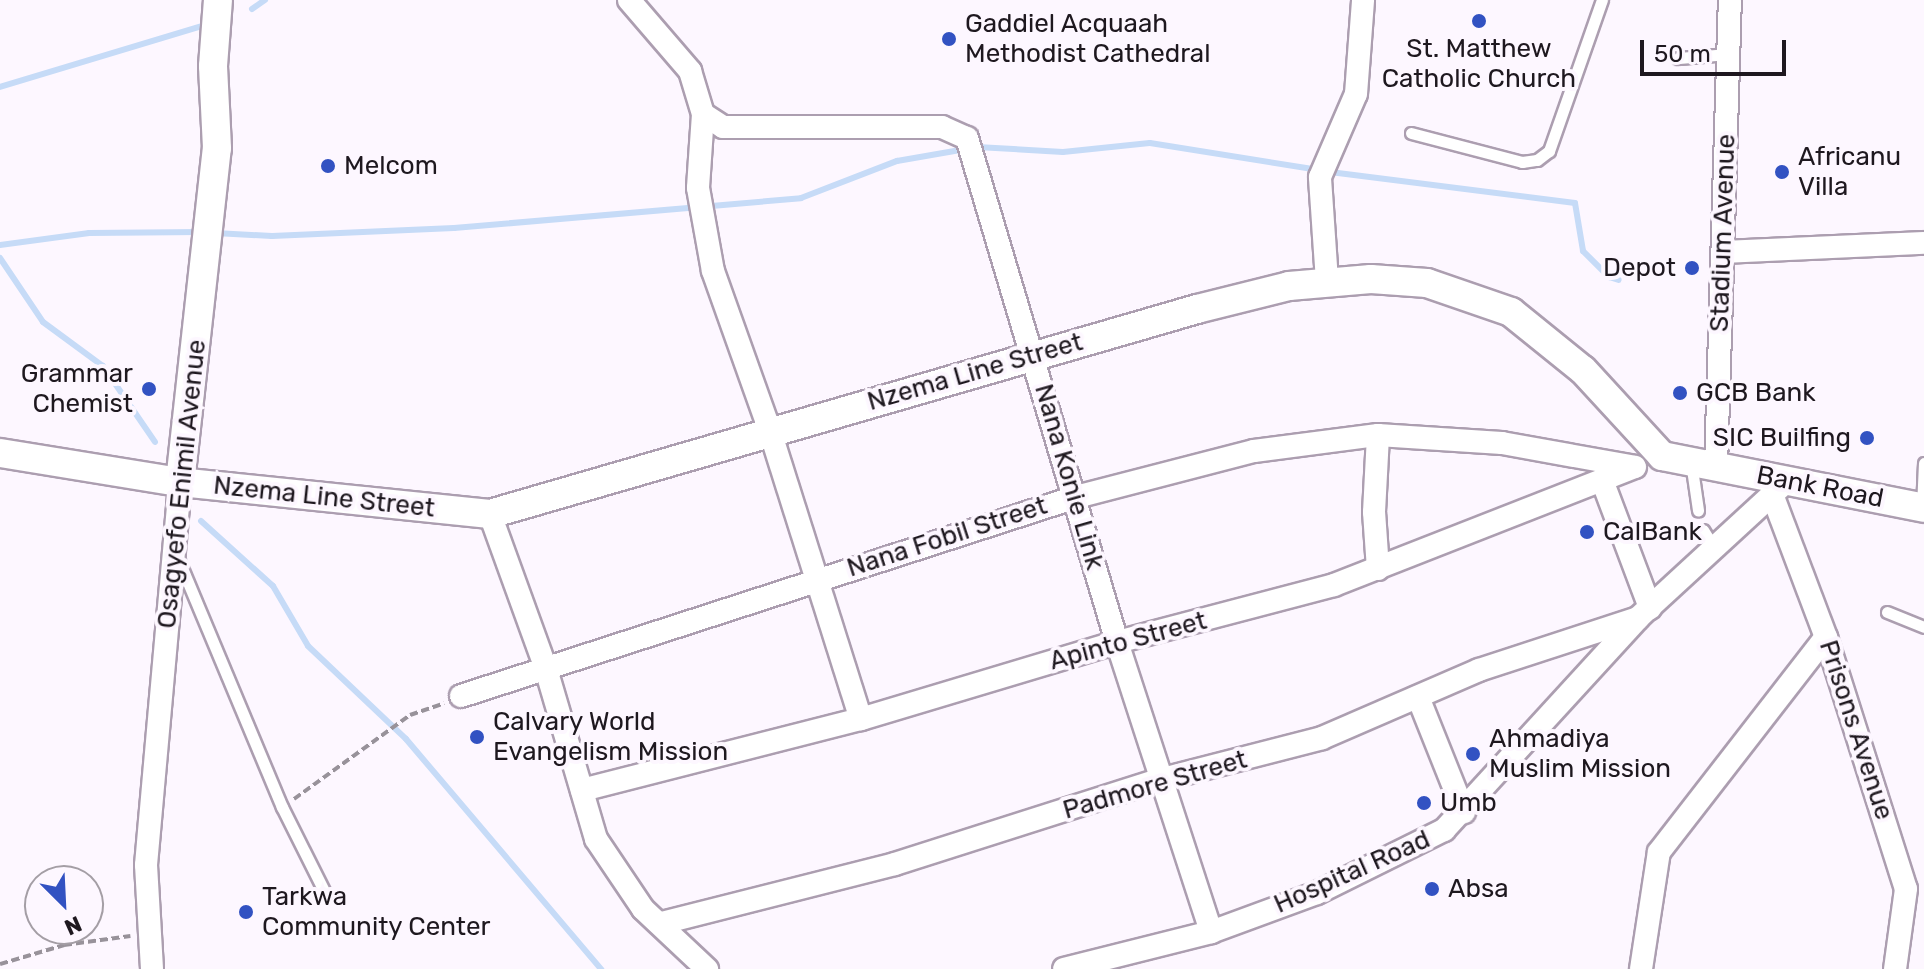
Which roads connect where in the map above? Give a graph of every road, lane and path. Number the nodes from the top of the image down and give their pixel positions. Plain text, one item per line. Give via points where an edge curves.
1 (218, 0) edge
2 (629, 0) edge
3 (1363, 0) edge
4 (1602, 0) edge
5 (1730, 0) edge
6 (1729, 54) junction
7 (1678, 58) dead end
8 (703, 114) junction
9 (1411, 133) dead end
10 (1924, 243) edge
11 (1723, 252) junction
12 (1327, 281) junction
13 (1034, 356) junction
14 (770, 431) junction
15 (1378, 435) junction
16 (0, 453) edge
17 (1662, 456) junction
18 (1924, 463) edge
19 (1703, 464) junction
20 (1635, 467) junction
21 (1602, 480) junction
22 (180, 482) junction
23 (1781, 489) junction
24 (1076, 497) junction
25 (1923, 508) edge
26 (1698, 510) dead end
27 (490, 514) junction
28 (1703, 530) dead end
29 (172, 545) junction
30 (1715, 549) junction
31 (1378, 569) junction
32 (814, 580) junction
33 (1887, 612) dead end
34 (1644, 613) junction
35 (1924, 627) edge
36 (1826, 637) junction
37 (1117, 642) junction
38 (546, 669) junction
39 (461, 696) joint
40 (1418, 697) junction
41 (861, 719) junction
42 (1159, 780) junction
43 (582, 790) junction
44 (282, 807) junction
45 (1464, 812) junction
46 (325, 893) dead end
47 (662, 923) junction
48 (1211, 932) junction
49 (150, 933) junction
50 (1122, 962) edge
51 (0, 964) edge
52 (152, 969) edge
53 (707, 969) edge
54 (1064, 969) edge
55 (1641, 969) edge
56 (1895, 969) edge

1 - 22 street, Osagyefo Enimil Avenue via 213,66 217,148
2 - 8 street via 690,71
3 - 12 street via 1356,94 1320,177
4 - 9 lane via 1549,151 1537,160 1522,162
5 - 6 street, Stadium Avenue
6 - 7 lane
6 - 11 street, Stadium Avenue
8 - 13 street, Nana Konie Link via 723,127 747,130 799,125 957,130 972,147
8 - 14 street via 698,188 703,235
10 - 11 street
11 - 19 street, Stadium Avenue
12 - 13 street, Nzema Line Street via 1197,309
12 - 17 street, Nzema Line Street via 1427,283 1511,312 1583,370
13 - 14 street, Nzema Line Street
13 - 24 street, Nana Konie Link
14 - 27 street, Nzema Line Street
14 - 32 street
15 - 20 street, Nana Fobil Street via 1502,443
15 - 24 street, Nana Fobil Street via 1254,451
15 - 31 street
16 - 22 street, Nzema Line Street
17 - 19 street
17 - 20 street, Apinto Street
18 - 25 lane
19 - 23 street, Bank Road
19 - 26 lane
20 - 21 street, Apinto Street
21 - 31 street, Apinto Street
21 - 34 street
22 - 27 street, Nzema Line Street
22 - 29 street, Osagyefo Enimil Avenue
23 - 25 street, Bank Road
23 - 30 street, Hospital Road
23 - 36 street, Prisons Avenue
24 - 32 street, Nana Fobil Street
24 - 37 street, Nana Konie Link
27 - 38 street
28 - 30 lane
29 - 44 lane
29 - 49 street, Osagyefo Enimil Avenue via 146,865
30 - 34 street, Hospital Road
31 - 37 street, Apinto Street
32 - 38 street, Nana Fobil Street
32 - 41 street
33 - 35 lane
34 - 40 street, Padmore Street via 1479,670
34 - 45 street, Hospital Road
36 - 55 street via 1659,852
36 - 56 street, Prisons Avenue via 1906,889
37 - 41 street, Apinto Street
37 - 42 street, Nana Konie Link
38 - 39 street, Nana Fobil Street
38 - 43 street
39 - 44 path via 410,715
40 - 42 street, Padmore Street via 1322,738
40 - 45 street
41 - 43 street, Apinto Street
42 - 47 street, Padmore Street via 895,864
42 - 48 street, Nana Konie Link
43 - 47 street via 596,839 611,865 643,909
44 - 46 lane
45 - 48 street, Hospital Road via 1420,845 1317,893
47 - 53 street
48 - 50 street, Hospital Road
49 - 51 path via 64,945
49 - 52 street, Osagyefo Enimil Avenue
50 - 54 street, Hospital Road

